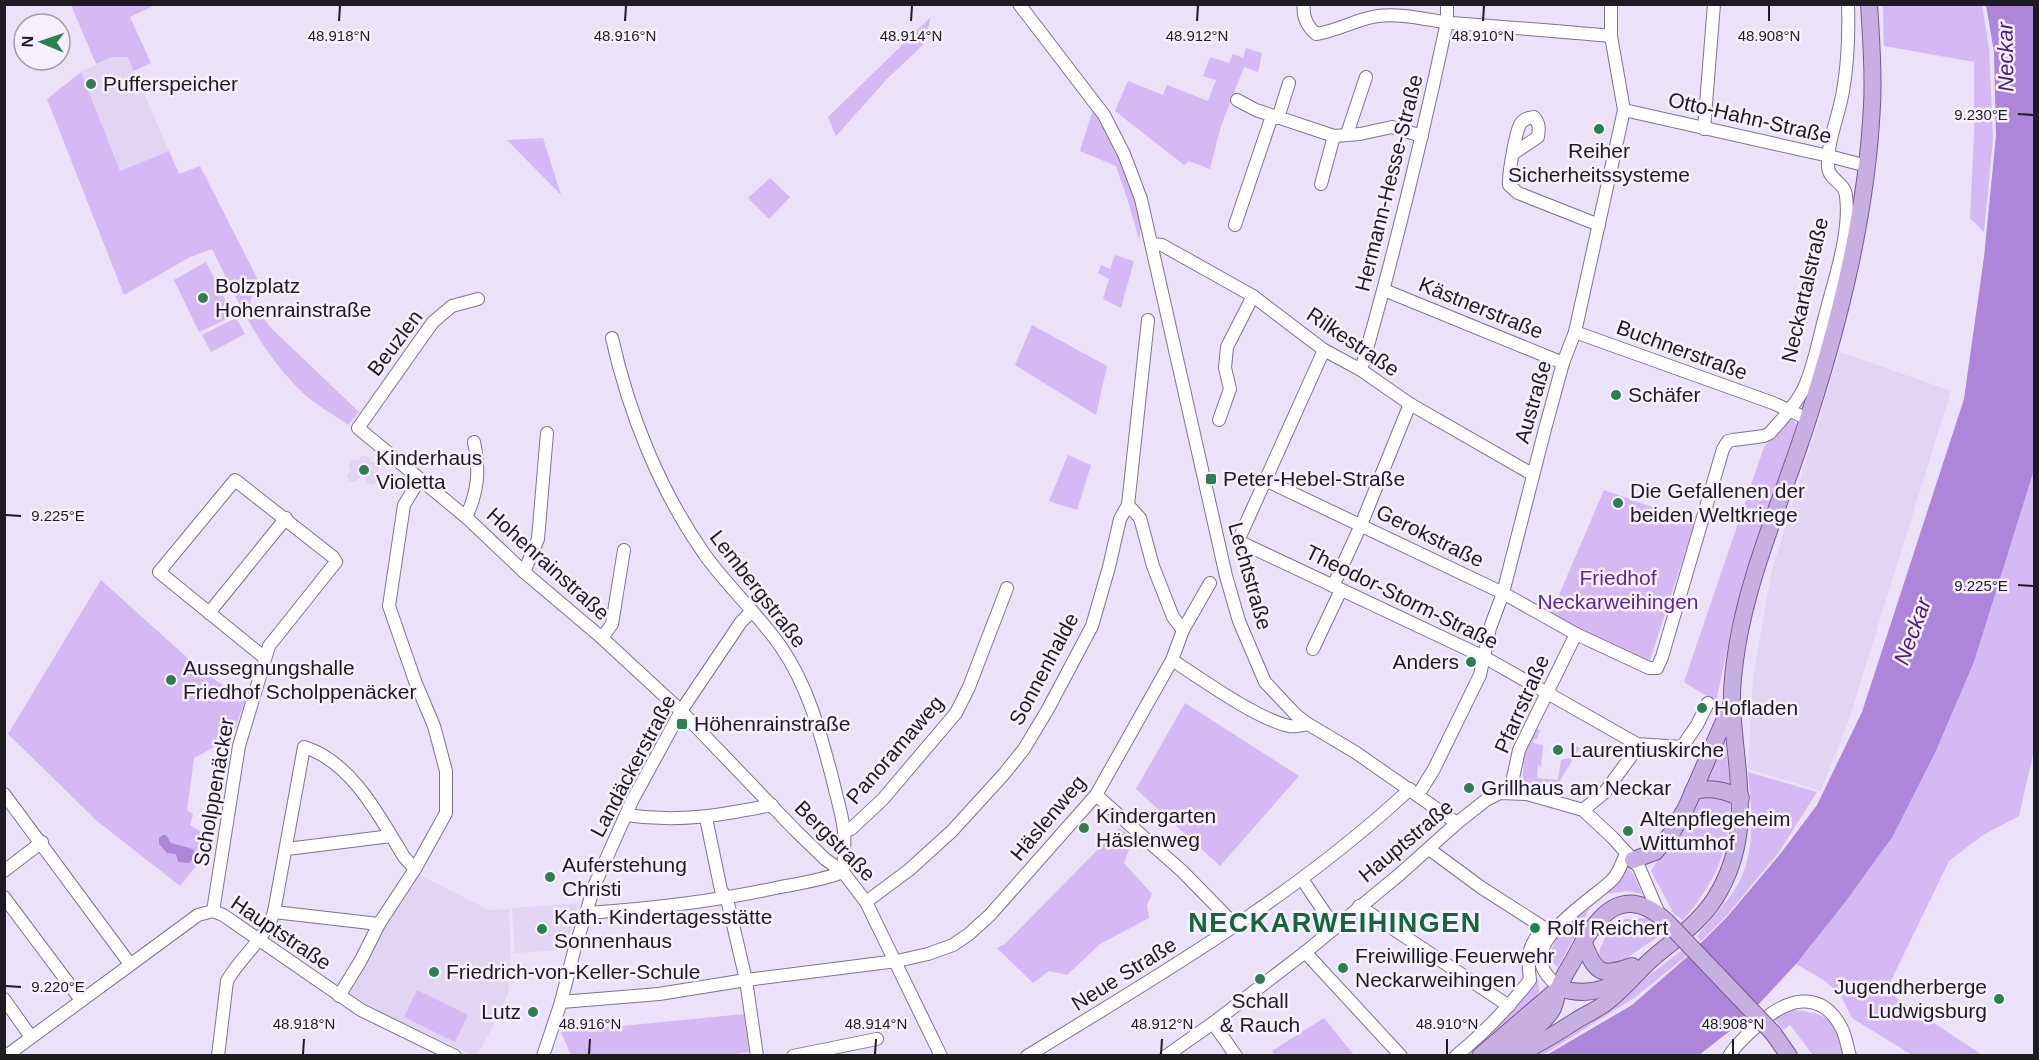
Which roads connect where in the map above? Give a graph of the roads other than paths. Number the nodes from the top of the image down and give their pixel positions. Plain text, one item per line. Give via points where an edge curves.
1 (1019, 4) edge
2 (1304, 4) edge
3 (1448, 4) edge
4 (1611, 4) edge
5 (1714, 4) edge
6 (1848, 4) edge
7 (1869, 4) edge
8 (1447, 22) junction
9 (1611, 36) junction
10 (1366, 77) dead end
11 (1289, 83) dead end
12 (1237, 100) dead end
13 (1624, 110) junction
14 (1275, 117) junction
15 (1704, 129) junction
16 (1347, 134) junction
17 (1334, 136) junction
18 (1422, 136) junction
19 (1514, 153) dead end
20 (1829, 156) junction
21 (1867, 166) junction
22 (1321, 184) dead end
23 (1235, 225) dead end
24 (1599, 225) junction
25 (1152, 244) junction
26 (1384, 290) junction
27 (1253, 296) junction
28 (478, 299) dead end
29 (1148, 320) dead end
30 (1575, 332) junction
31 (612, 338) dead end
32 (1324, 350) junction
33 (1563, 363) junction
34 (1361, 370) junction
35 (1410, 404) junction
36 (1788, 410) junction
37 (1808, 419) junction
38 (1219, 420) dead end
39 (358, 428) joint
40 (547, 433) dead end
41 (474, 442) dead end
42 (1532, 474) junction
43 (418, 480) junction
44 (1265, 480) junction
45 (1128, 505) junction
46 (466, 517) junction
47 (286, 518) junction
48 (1361, 525) junction
49 (624, 550) dead end
50 (524, 572) junction
51 (1210, 583) dead end
52 (1007, 588) dead end
53 (1337, 588) junction
54 (1503, 593) junction
55 (752, 611) junction
56 (209, 613) junction
57 (1183, 630) junction
58 (1576, 634) junction
59 (602, 638) junction
60 (1313, 649) dead end
61 (1484, 657) junction
62 (265, 658) junction
63 (1172, 660) junction
64 (1656, 668) joint
65 (1547, 692) junction
66 (1708, 703) dead end
67 (1732, 704) junction
68 (681, 711) junction
69 (1308, 724) junction
70 (1637, 744) junction
71 (1693, 791) junction
72 (1414, 792) junction
73 (1510, 792) junction
74 (4, 794) edge
75 (1096, 795) junction
76 (1741, 798) junction
77 (772, 805) junction
78 (1582, 810) junction
79 (626, 816) junction
80 (706, 818) junction
81 (1457, 823) junction
82 (844, 832) junction
83 (391, 836) junction
84 (42, 842) junction
85 (287, 849) junction
86 (1429, 849) junction
87 (1630, 856) junction
88 (415, 868) junction
89 (4, 871) edge
90 (843, 872) junction
91 (1306, 885) dead end
92 (4, 897) edge
93 (727, 898) junction
94 (866, 902) junction
95 (1359, 906) junction
96 (213, 911) junction
97 (274, 912) junction
98 (587, 913) junction
99 (1660, 916) junction
100 (379, 924) junction
101 (1235, 925) junction
102 (1335, 928) junction
103 (1551, 930) junction
104 (259, 941) junction
105 (1583, 941) junction
106 (1305, 952) junction
107 (1653, 958) junction
108 (897, 961) junction
109 (130, 964) junction
110 (746, 980) junction
111 (1559, 988) junction
112 (339, 996) junction
113 (4, 999) edge
114 (81, 1000) junction
115 (561, 1002) junction
116 (1509, 1006) junction
117 (1213, 1023) junction
118 (31, 1037) junction
119 (877, 1039) dead end
120 (429, 1043) junction
121 (1740, 1043) junction
122 (6, 1056) edge
123 (218, 1056) edge
124 (423, 1056) edge
125 (455, 1056) edge
126 (543, 1056) edge
127 (756, 1056) edge
128 (793, 1056) edge
129 (941, 1056) edge
130 (1027, 1056) edge
131 (1167, 1056) edge
132 (1236, 1056) edge
133 (1401, 1056) edge
134 (1456, 1056) edge
135 (1480, 1056) edge
136 (1500, 1056) edge
137 (1515, 1056) edge
138 (1729, 1056) edge
139 (1736, 1056) edge
140 (1789, 1056) edge
141 (1850, 1056) edge

1 - 25 street, Lechtstraße via 1104,115 1141,199
2 - 8 street via 1307,26 1316,34 1379,16
3 - 8 street, Hermann-Hesse-Straße
4 - 9 street, Austraße
5 - 15 street
6 - 20 street via 1846,69
7 - 21 main road via 1872,104
8 - 9 street
8 - 18 street, Hermann-Hesse-Straße
9 - 13 street, Austraße
10 - 16 street
11 - 14 street
12 - 14 street
13 - 15 street, Otto-Hahn-Straße
13 - 24 street, Austraße
14 - 17 street
14 - 23 street
15 - 20 street, Otto-Hahn-Straße
16 - 17 street
16 - 18 street via 1392,127
17 - 22 street
18 - 26 street, Hermann-Hesse-Straße
19 - 24 street via 1509,185 1518,193
20 - 21 street, Otto-Hahn-Straße
20 - 36 street, Neckartalstraße via 1828,171 1845,189 1846,196 1842,248 1809,375
21 - 37 main road via 1847,278
24 - 30 street, Austraße
25 - 27 street, Rilkestraße via 1162,245
25 - 69 street, Lechtstraße via 1239,621 1265,682
26 - 33 street, Kästnerstraße
26 - 34 street, Hermann-Hesse-Straße
27 - 32 street, Rilkestraße
27 - 38 street via 1227,347 1225,368 1230,389
28 - 39 street, Beuzlen via 452,306 433,322
29 - 45 street, Sonnenhalde
30 - 33 street, Austraße
30 - 36 street, Buchnerstraße
31 - 55 street, Lembergstraße via 641,436 681,516 706,556
32 - 34 street, Rilkestraße
32 - 44 street
33 - 42 street, Austraße
34 - 35 street, Rilkestraße
35 - 42 street, Rilkestraße
35 - 48 street
36 - 37 street, Buchnerstraße
36 - 64 street, Neckartalstraße via 1770,434 1725,445
37 - 67 main road via 1751,591 1737,649
39 - 43 street, Hohenrainstraße
40 - 50 street via 538,539
41 - 46 street via 478,459 475,498
42 - 54 street, Austraße
43 - 46 street, Hohenrainstraße
43 - 88 street via 404,505 389,606 434,726 446,771 446,813
44 - 48 street, Gerokstraße
44 - 53 street, Theodor-Storm-Straße via 1238,541
45 - 57 street via 1140,518 1173,617
45 - 94 street, Sonnenhalde via 1119,519 1092,626 1024,748 952,831
46 - 50 street, Hohenrainstraße
47 - 56 street
47 - 56 street via 235,480 159,572
47 - 62 street, Scholppenäcker via 336,562 269,646
48 - 53 street
48 - 54 street, Gerokstraße
49 - 59 street via 612,624
50 - 59 street, Hohenrainstraße
51 - 57 street, Häslenweg
52 - 82 street, Panoramaweg via 956,713 884,799
53 - 60 street
53 - 61 street, Theodor-Storm-Straße
54 - 58 street, Gerokstraße
54 - 61 street, Austraße
55 - 68 street, Landäckerstraße
55 - 82 street, Lembergstraße via 800,678 820,731
56 - 62 street
57 - 63 street, Häslenweg
58 - 64 street, Gerokstraße via 1648,668
58 - 65 street, Pfarrstraße
59 - 68 street, Hohenrainstraße
61 - 65 street, Theodor-Storm-Straße
61 - 72 street, Austraße via 1480,675 1434,769
62 - 96 street, Scholppenäcker via 239,746
63 - 69 street via 1279,723 1293,727
63 - 75 street, Häslenweg
65 - 70 street, Theodor-Storm-Straße
65 - 73 street, Pfarrstraße via 1519,750
66 - 70 street via 1682,747
67 - 71 main road
67 - 76 main road
68 - 77 street, Bergstraße
68 - 79 street, Landäckerstraße
69 - 72 street, Lechtstraße
70 - 78 street via 1605,792
71 - 76 main road via 1722,789
71 - 87 main road via 1663,844 1648,856
72 - 81 street, Lechtstraße
72 - 101 street, Neue Straße
73 - 78 street
73 - 81 street, Hauptstraße via 1493,795
74 - 84 street
75 - 101 street via 1182,871
75 - 108 street, Häslenweg via 969,934 928,954
76 - 107 main road via 1737,850 1719,892 1695,922
77 - 80 street
77 - 90 street, Bergstraße
78 - 87 street
79 - 80 street
79 - 98 street, Landäckerstraße via 595,884
80 - 93 street via 721,890
81 - 86 street, Hauptstraße
82 - 90 street, Lembergstraße
83 - 85 street
83 - 85 street via 351,776 315,750 304,747
83 - 88 street
84 - 89 street
84 - 109 street
85 - 97 street
86 - 95 street, Hauptstraße
86 - 103 street via 1482,888
87 - 99 street via 1644,876
87 - 103 street via 1613,879
88 - 100 street
90 - 93 street
90 - 94 street, Bergstraße
91 - 102 street
92 - 114 street
93 - 98 street via 654,909
93 - 110 street
94 - 108 street, Bergstraße
95 - 102 street, Hauptstraße
95 - 116 street
96 - 104 street, Hauptstraße
96 - 109 street, Hauptstraße via 198,915
97 - 100 street
97 - 104 street
98 - 115 street, Landäckerstraße
99 - 105 main road via 1641,906 1612,908 1602,914
99 - 140 main road, bridge via 1773,1034
100 - 112 street
101 - 130 street, Neue Straße via 1173,968
102 - 106 street, Hauptstraße
103 - 111 street via 1540,957 1547,976
103 - 116 street via 1532,944 1527,960 1530,980
104 - 112 street, Hauptstraße
104 - 123 street via 227,981
105 - 107 main road via 1594,964 1612,974
105 - 111 main road
106 - 117 street, Hauptstraße
106 - 133 street
107 - 111 main road via 1601,990 1579,993
107 - 137 main road via 1608,1002
108 - 110 street, Häslenweg
108 - 129 street, Bergstraße
109 - 114 street, Hauptstraße
110 - 115 street, Häslenweg via 659,994
110 - 127 street
111 - 135 main road
111 - 136 main road via 1552,1010
112 - 120 street, Hauptstraße
113 - 118 street
114 - 118 street, Hauptstraße
115 - 126 street, Landäckerstraße
116 - 134 street
117 - 131 street, Hauptstraße
117 - 132 street
118 - 122 street, Hauptstraße
119 - 128 street
120 - 124 street
120 - 125 street, Hauptstraße
121 - 138 street
121 - 139 street
121 - 141 street via 1769,1014 1791,1002 1807,1001 1832,1013

